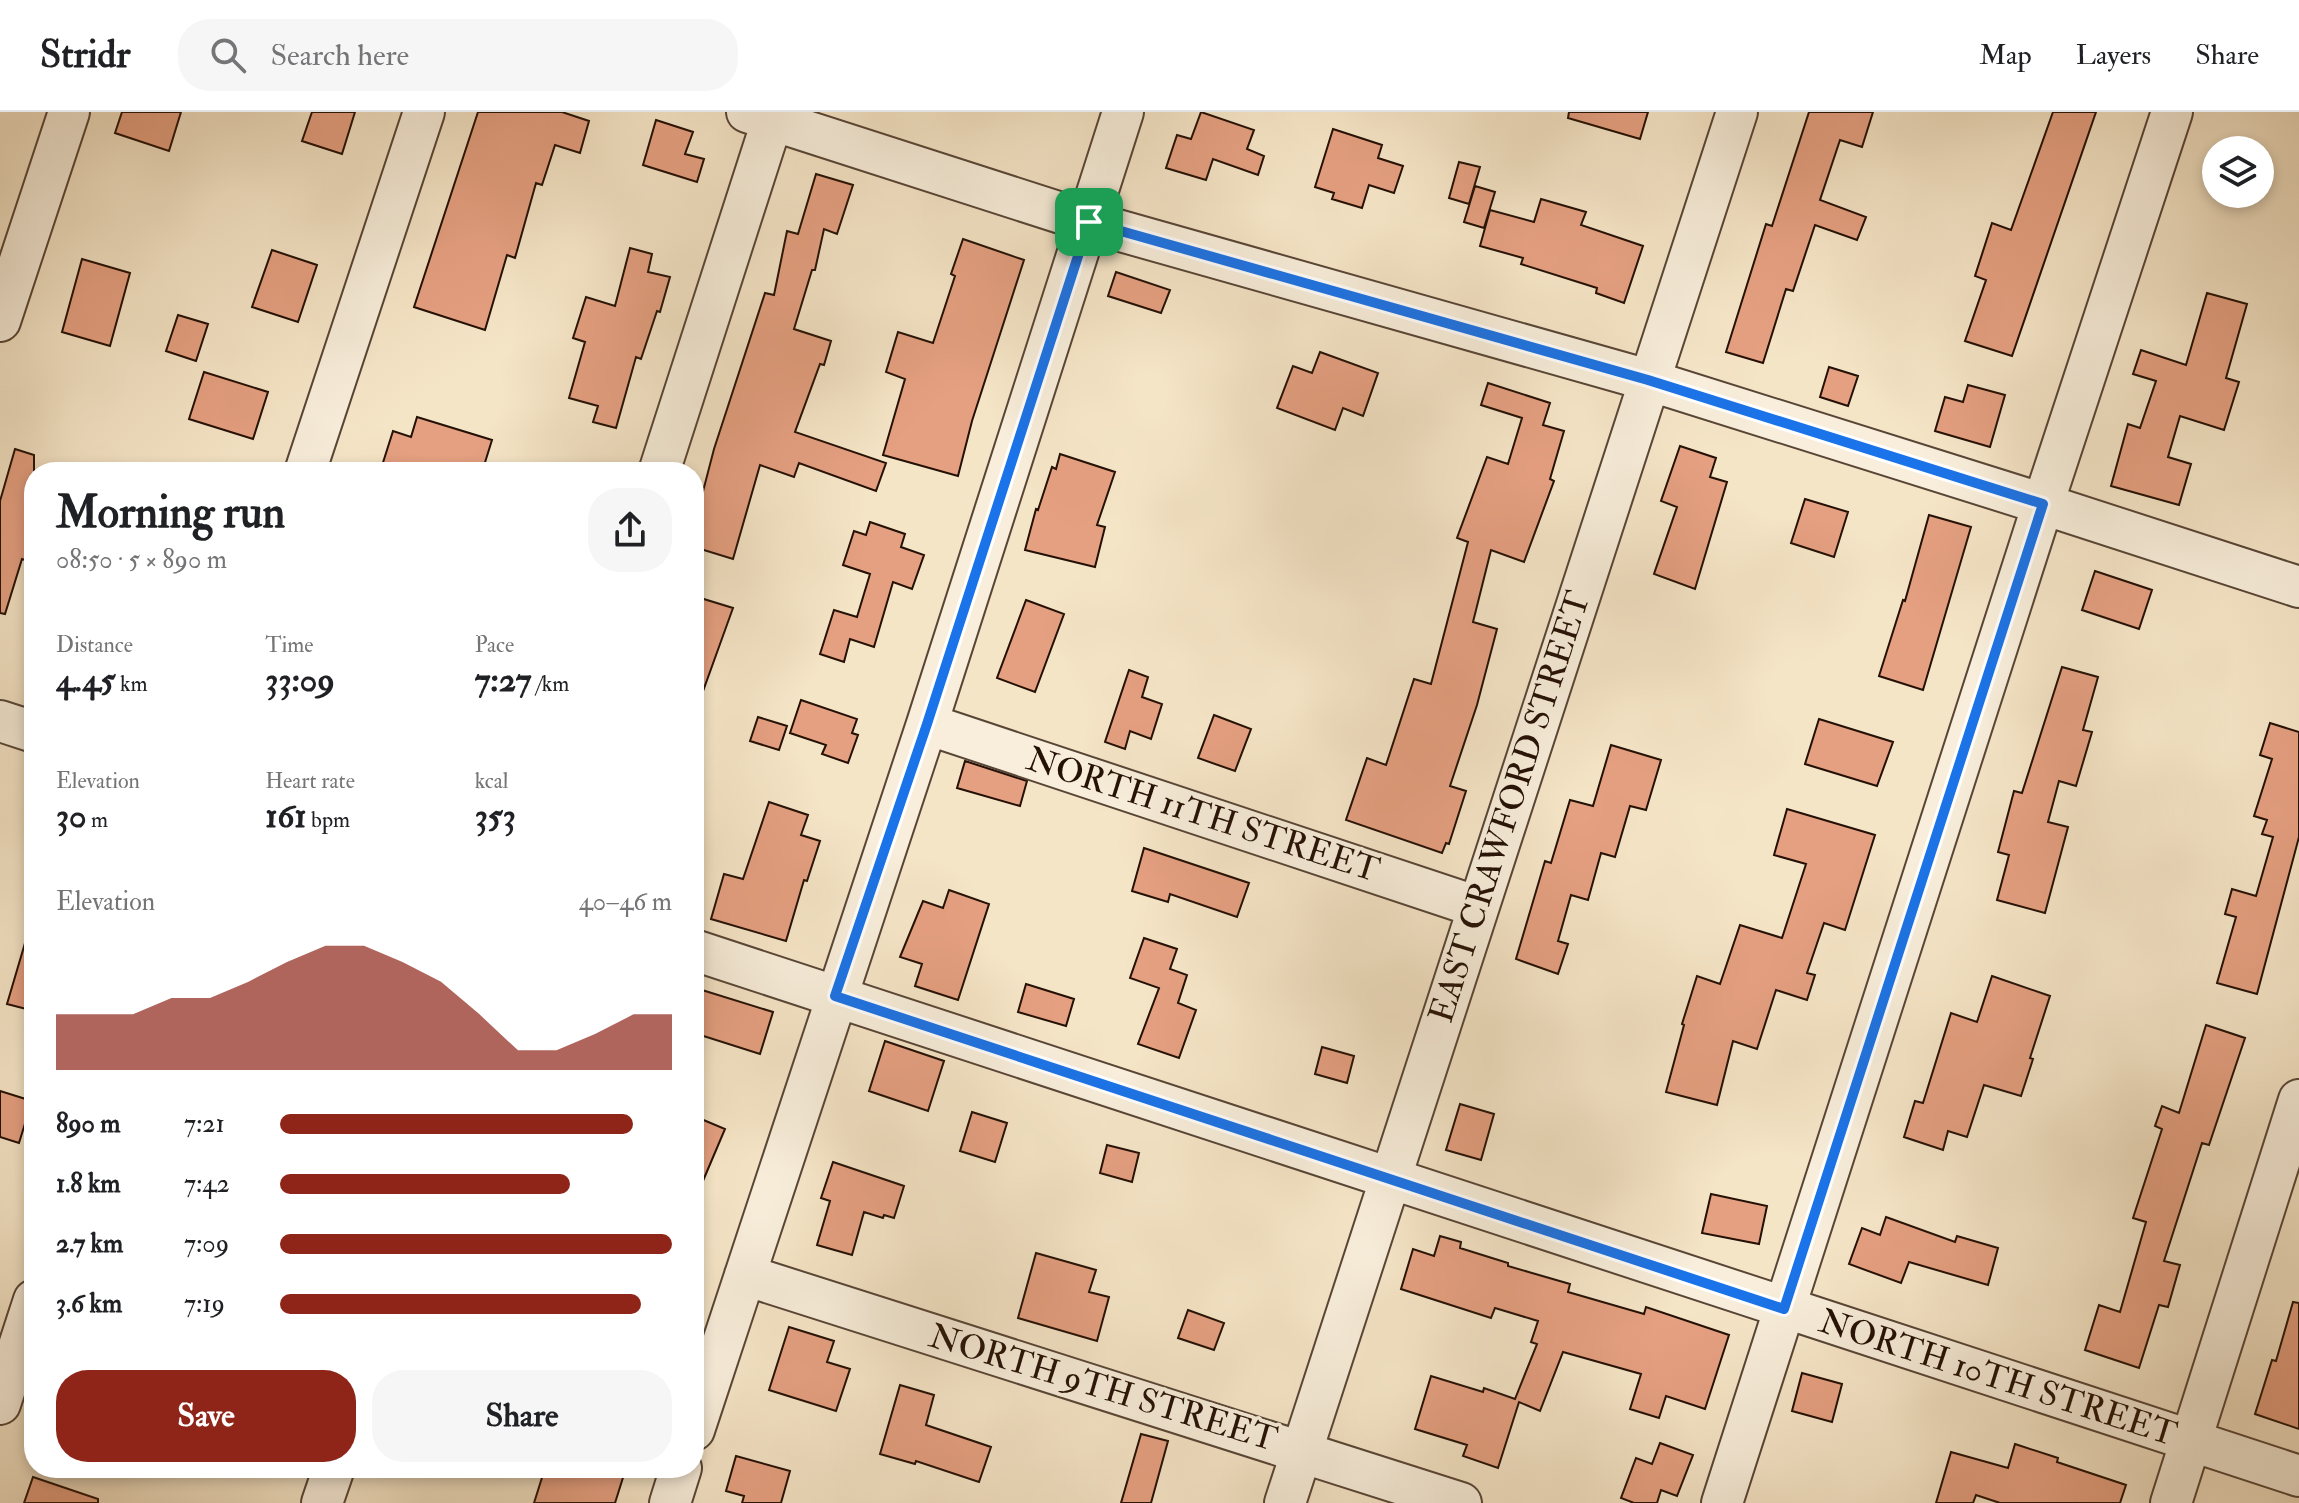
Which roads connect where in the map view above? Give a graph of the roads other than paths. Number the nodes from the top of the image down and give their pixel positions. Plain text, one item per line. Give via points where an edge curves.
1 (69, 112) edge
2 (424, 112) edge
3 (1123, 112) edge
4 (1737, 112) edge
5 (2172, 112) edge
6 (765, 115) edge
7 (1089, 222) junction
8 (8, 268) edge
9 (0, 321) edge
10 (1648, 380) junction
11 (308, 462) edge
12 (662, 462) edge
13 (2043, 504) junction
14 (2299, 587) edge
15 (0, 721) edge
16 (927, 724) junction
17 (24, 729) edge
18 (1478, 907) junction
19 (704, 953) edge
20 (835, 996) junction
21 (2299, 1100) edge
22 (1390, 1179) junction
23 (745, 1275) junction
24 (1784, 1309) junction
25 (24, 1331) edge
26 (704, 1400) edge
27 (0, 1404) edge
28 (2190, 1441) junction
29 (1302, 1450) junction
30 (2299, 1476) edge
31 (331, 1478) edge
32 (678, 1478) edge
33 (322, 1503) edge
34 (670, 1503) edge
35 (1285, 1503) edge
36 (1461, 1503) edge
37 (1722, 1503) edge
38 (2171, 1503) edge

1 - 8 street
2 - 11 street
3 - 7 street
4 - 10 street, EAST CRAWFORD STREET
5 - 13 street
6 - 7 street
6 - 12 street
7 - 10 street
7 - 16 street
8 - 9 street
10 - 13 street
10 - 18 street, EAST CRAWFORD STREET
13 - 14 street
13 - 24 street
15 - 17 street
16 - 18 street, NORTH 11TH STREET
16 - 20 street
18 - 22 street, EAST CRAWFORD STREET
19 - 20 street, NORTH 10TH STREET
20 - 22 street, NORTH 10TH STREET
20 - 23 street
21 - 28 street
22 - 24 street, NORTH 10TH STREET
22 - 29 street, EAST CRAWFORD STREET
23 - 26 street
23 - 29 street, NORTH 9TH STREET
24 - 28 street, NORTH 10TH STREET
24 - 37 street
25 - 27 street
28 - 30 street, NORTH 10TH STREET
28 - 38 street
29 - 35 street, EAST CRAWFORD STREET
29 - 36 street, NORTH 9TH STREET
31 - 33 street
32 - 34 street

